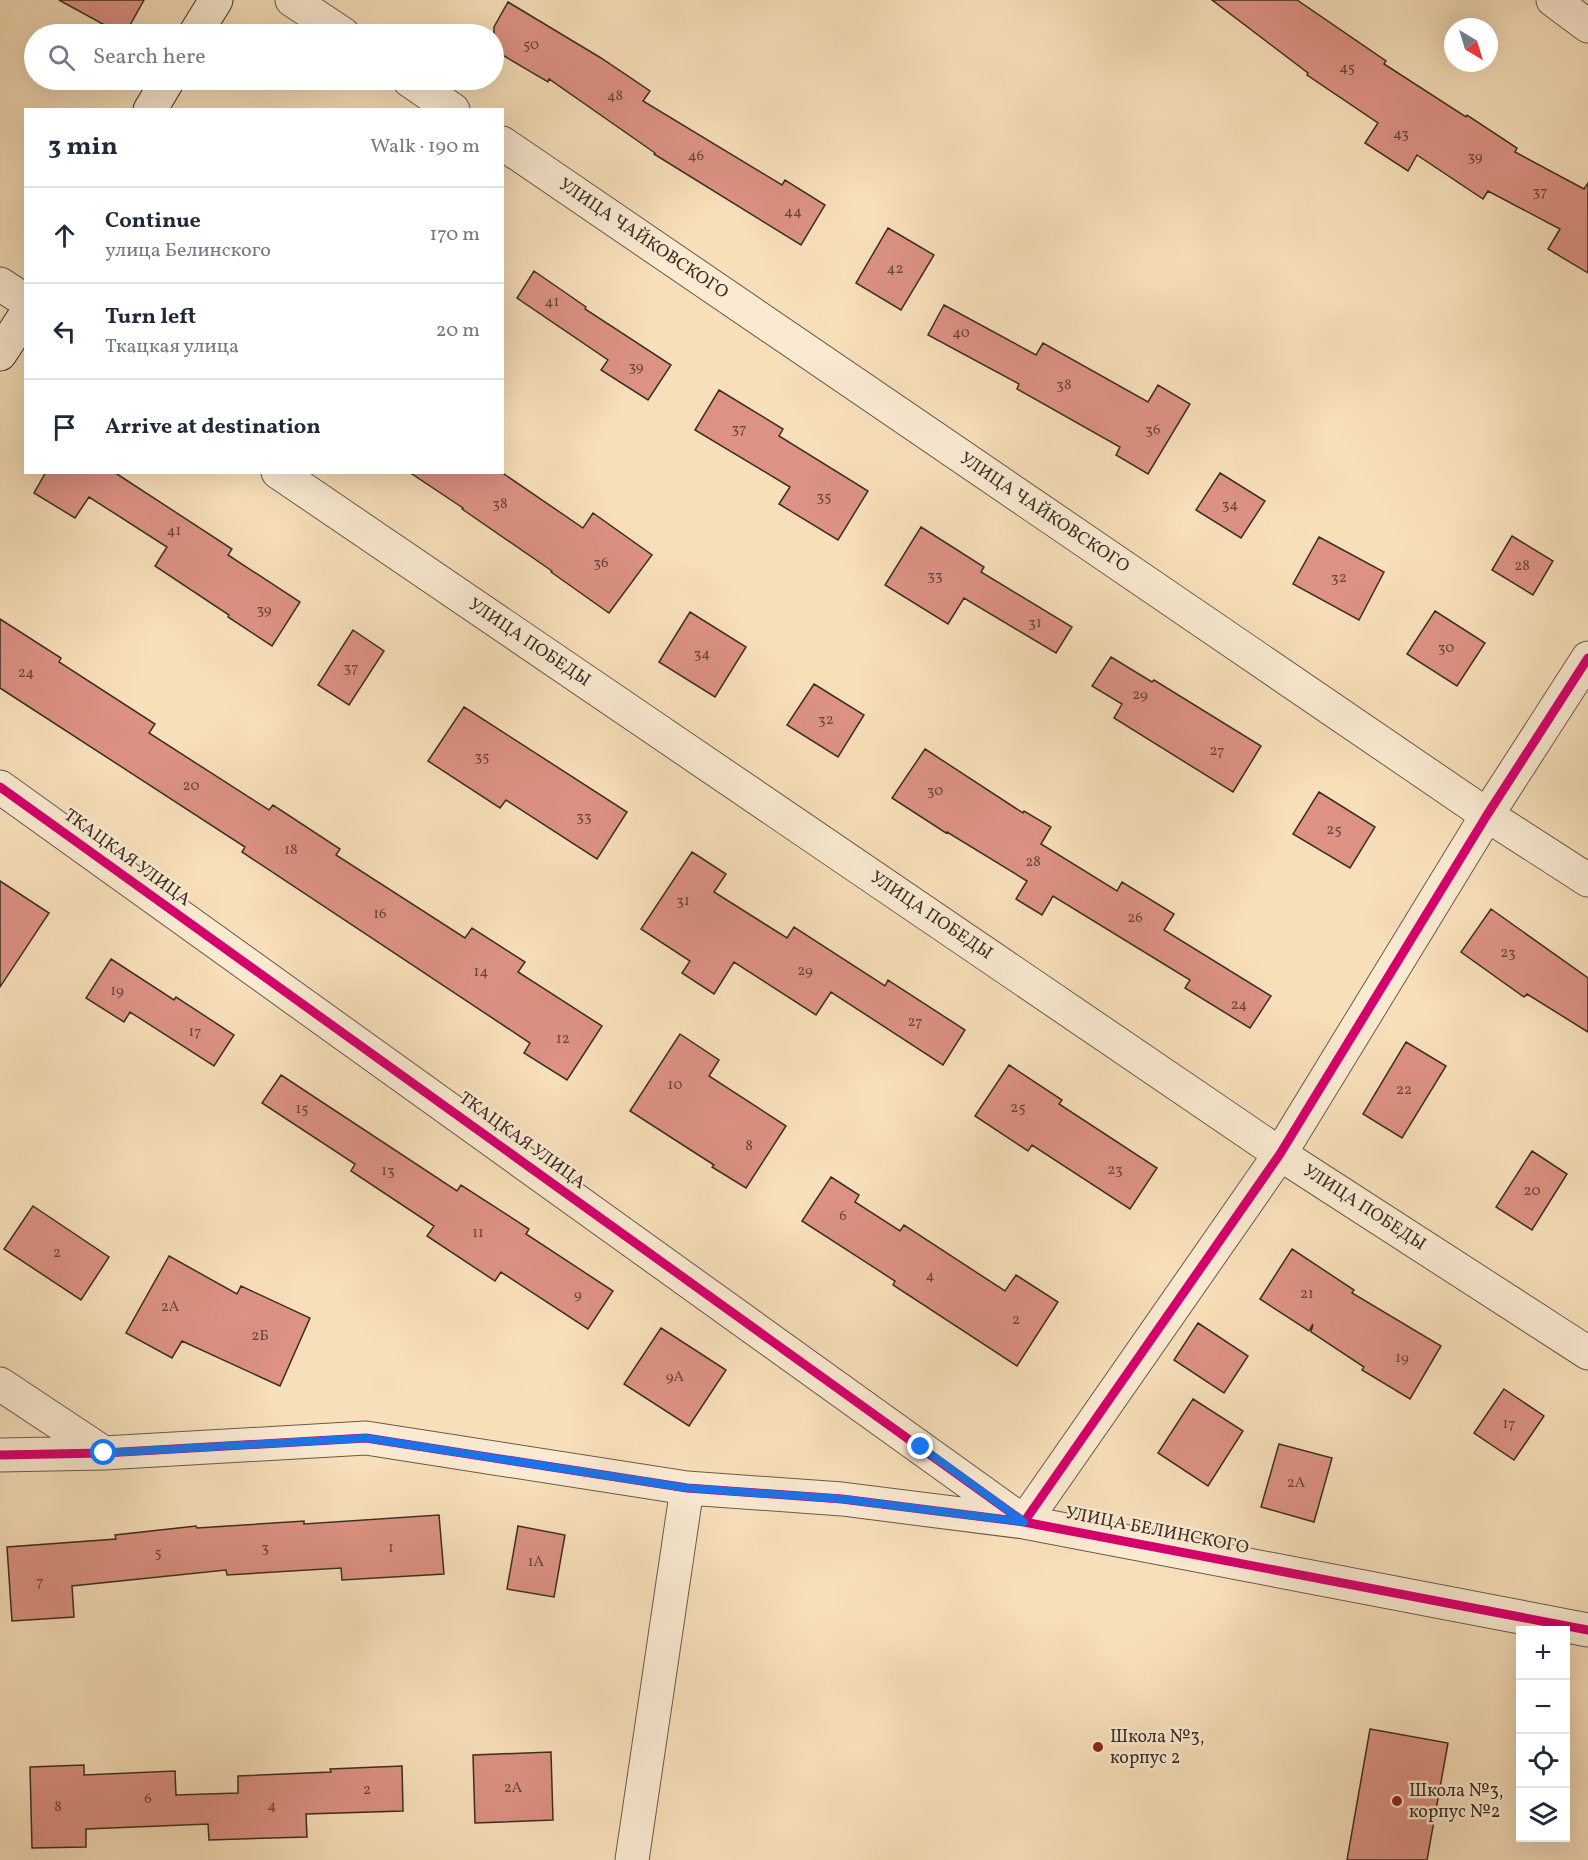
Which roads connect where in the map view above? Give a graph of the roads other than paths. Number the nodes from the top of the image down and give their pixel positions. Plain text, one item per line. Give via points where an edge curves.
1 (216, 0) edge
2 (292, 0) edge
3 (1553, 0) edge
4 (201, 24) edge
5 (328, 24) edge
6 (1588, 26) edge
7 (162, 90) edge
8 (424, 90) edge
9 (151, 108) edge
10 (450, 108) edge
11 (504, 144) edge
12 (0, 284) edge
13 (24, 300) edge
14 (24, 317) edge
15 (0, 354) edge
16 (281, 474) edge
17 (1588, 658) edge
18 (0, 787) edge
19 (1487, 815) junction
20 (1588, 880) edge
21 (1280, 1154) junction
22 (1588, 1353) edge
23 (0, 1384) edge
24 (104, 1453) junction
25 (0, 1455) edge
26 (687, 1488) junction
27 (1024, 1522) junction
28 (1588, 1630) edge
29 (632, 1860) edge

1 - 4 street
2 - 5 street
3 - 6 street
7 - 9 street
8 - 10 street
11 - 19 street, УЛИЦА ЧАЙКОВСКОГО
12 - 13 street
14 - 15 street
16 - 21 street, УЛИЦА ПОБЕДЫ
17 - 19 street
18 - 27 street, ТКАЦКАЯ УЛИЦА
19 - 20 street, УЛИЦА ЧАЙКОВСКОГО
19 - 21 street
21 - 22 street, УЛИЦА ПОБЕДЫ
21 - 27 street
23 - 24 street
24 - 25 street, УЛИЦА БЕЛИНСКОГО
24 - 26 street, УЛИЦА БЕЛИНСКОГО via 366,1438
26 - 27 street, УЛИЦА БЕЛИНСКОГО via 842,1499
26 - 29 street
27 - 28 street, УЛИЦА БЕЛИНСКОГО

